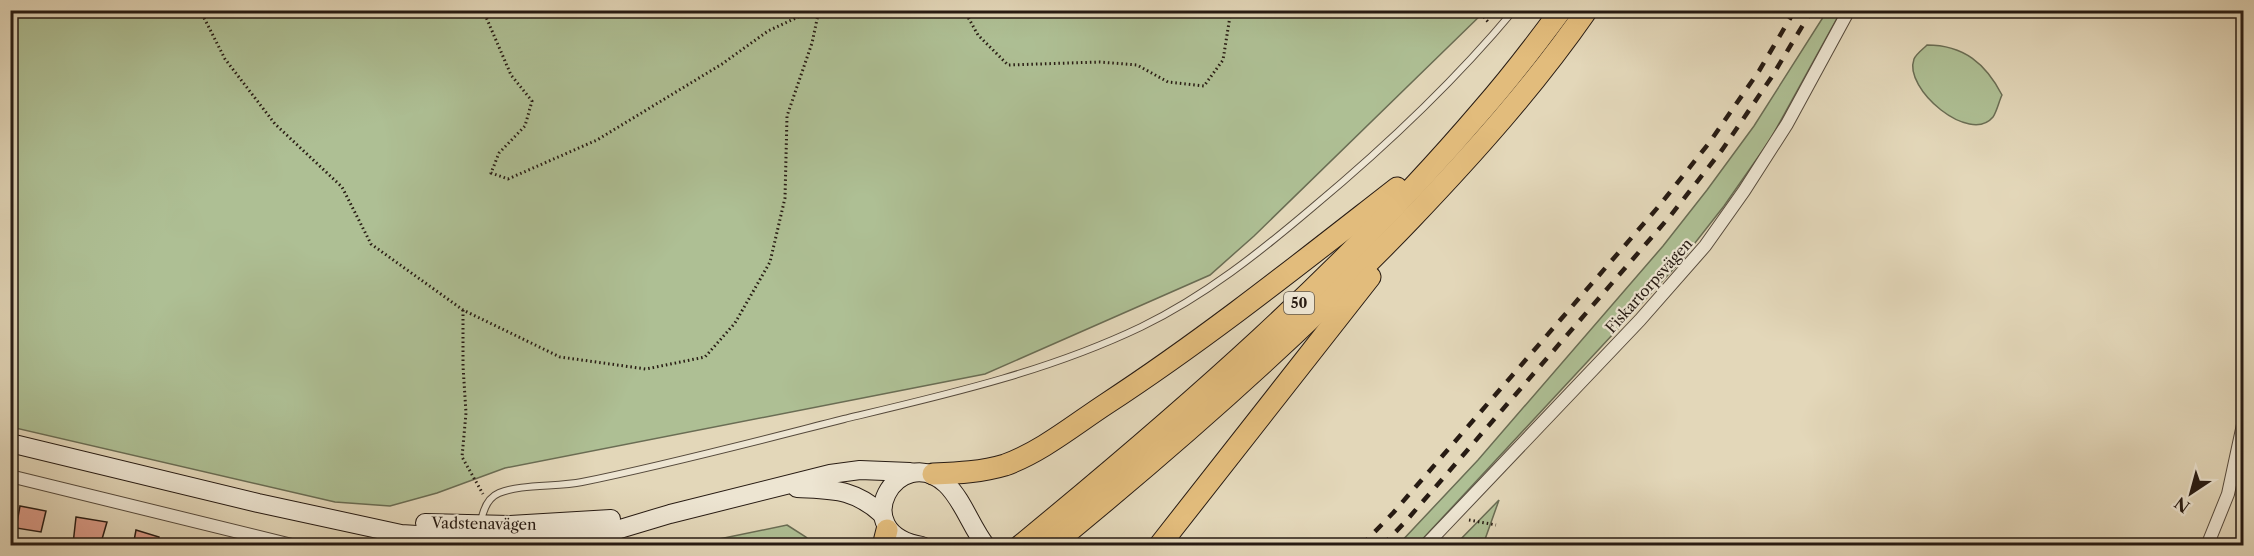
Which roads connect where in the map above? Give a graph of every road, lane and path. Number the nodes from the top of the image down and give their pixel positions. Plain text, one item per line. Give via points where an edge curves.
1 (200, 10) edge
2 (483, 10) edge
3 (813, 10) edge
4 (819, 10) edge
5 (964, 10) edge
6 (1230, 10) edge
7 (1479, 10) edge
8 (1514, 10) edge
9 (1562, 10) edge
10 (1587, 10) edge
11 (1849, 10) edge
12 (1497, 30) junction
13 (1450, 147) junction
14 (1431, 198) junction
15 (463, 310) junction
16 (2244, 420) edge
17 (10, 443) edge
18 (910, 472) junction
19 (933, 474) junction
20 (10, 477) edge
21 (780, 488) junction
22 (489, 500) junction
23 (1452, 517) junction
24 (1062, 524) junction
25 (1496, 525) dead end
26 (884, 530) edge
27 (481, 532) junction
28 (296, 546) edge
29 (922, 546) edge
30 (986, 546) edge
31 (1020, 546) edge
32 (1052, 546) edge
33 (1159, 546) edge
34 (1425, 546) edge
35 (2207, 546) edge

1 - 15 path via 225,59 275,124 342,187 371,244
2 - 3 path via 511,75 532,101 525,126 499,153 491,173 508,179 597,140 722,64 768,31
4 - 15 path via 787,116 785,198 770,262 735,323 705,357 646,369 560,357
5 - 6 path via 978,35 1008,64 1137,65 1168,82 1204,86 1223,60
7 - 12 path
8 - 12 lane
9 - 13 highway, 50
10 - 14 highway, 50 via 1505,114
11 - 23 street, Fiskartorpsvägen via 1787,124 1705,246
12 - 22 lane via 1419,113 1339,186 1221,280 1140,327 1004,380 578,483 508,491
13 - 19 highway via 1221,324 1049,442 1008,464 987,470
13 - 24 highway, 50 via 1362,241 1258,341 1137,448
14 - 24 highway, 50 via 1272,356 1150,463
14 - 33 highway
15 - 22 path via 466,413 462,457 479,491
16 - 35 street via 2228,494
17 - 27 main road, Vadstenavägen via 258,504 401,534
18 - 19 main road, Vadstenavägen
18 - 21 main road, Vadstenavägen via 860,470
18 - 26 main road via 896,481 886,495
19 - 30 main road via 954,492
20 - 28 street
21 - 26 main road, Vadstenavägen via 850,493 868,502
21 - 27 main road, Vadstenavägen via 620,530 567,537
22 - 27 lane
23 - 25 path
23 - 34 street, Fiskartorpsvägen
24 - 31 highway, 50
24 - 32 highway, 50
26 - 29 main road, Vadstenavägen

